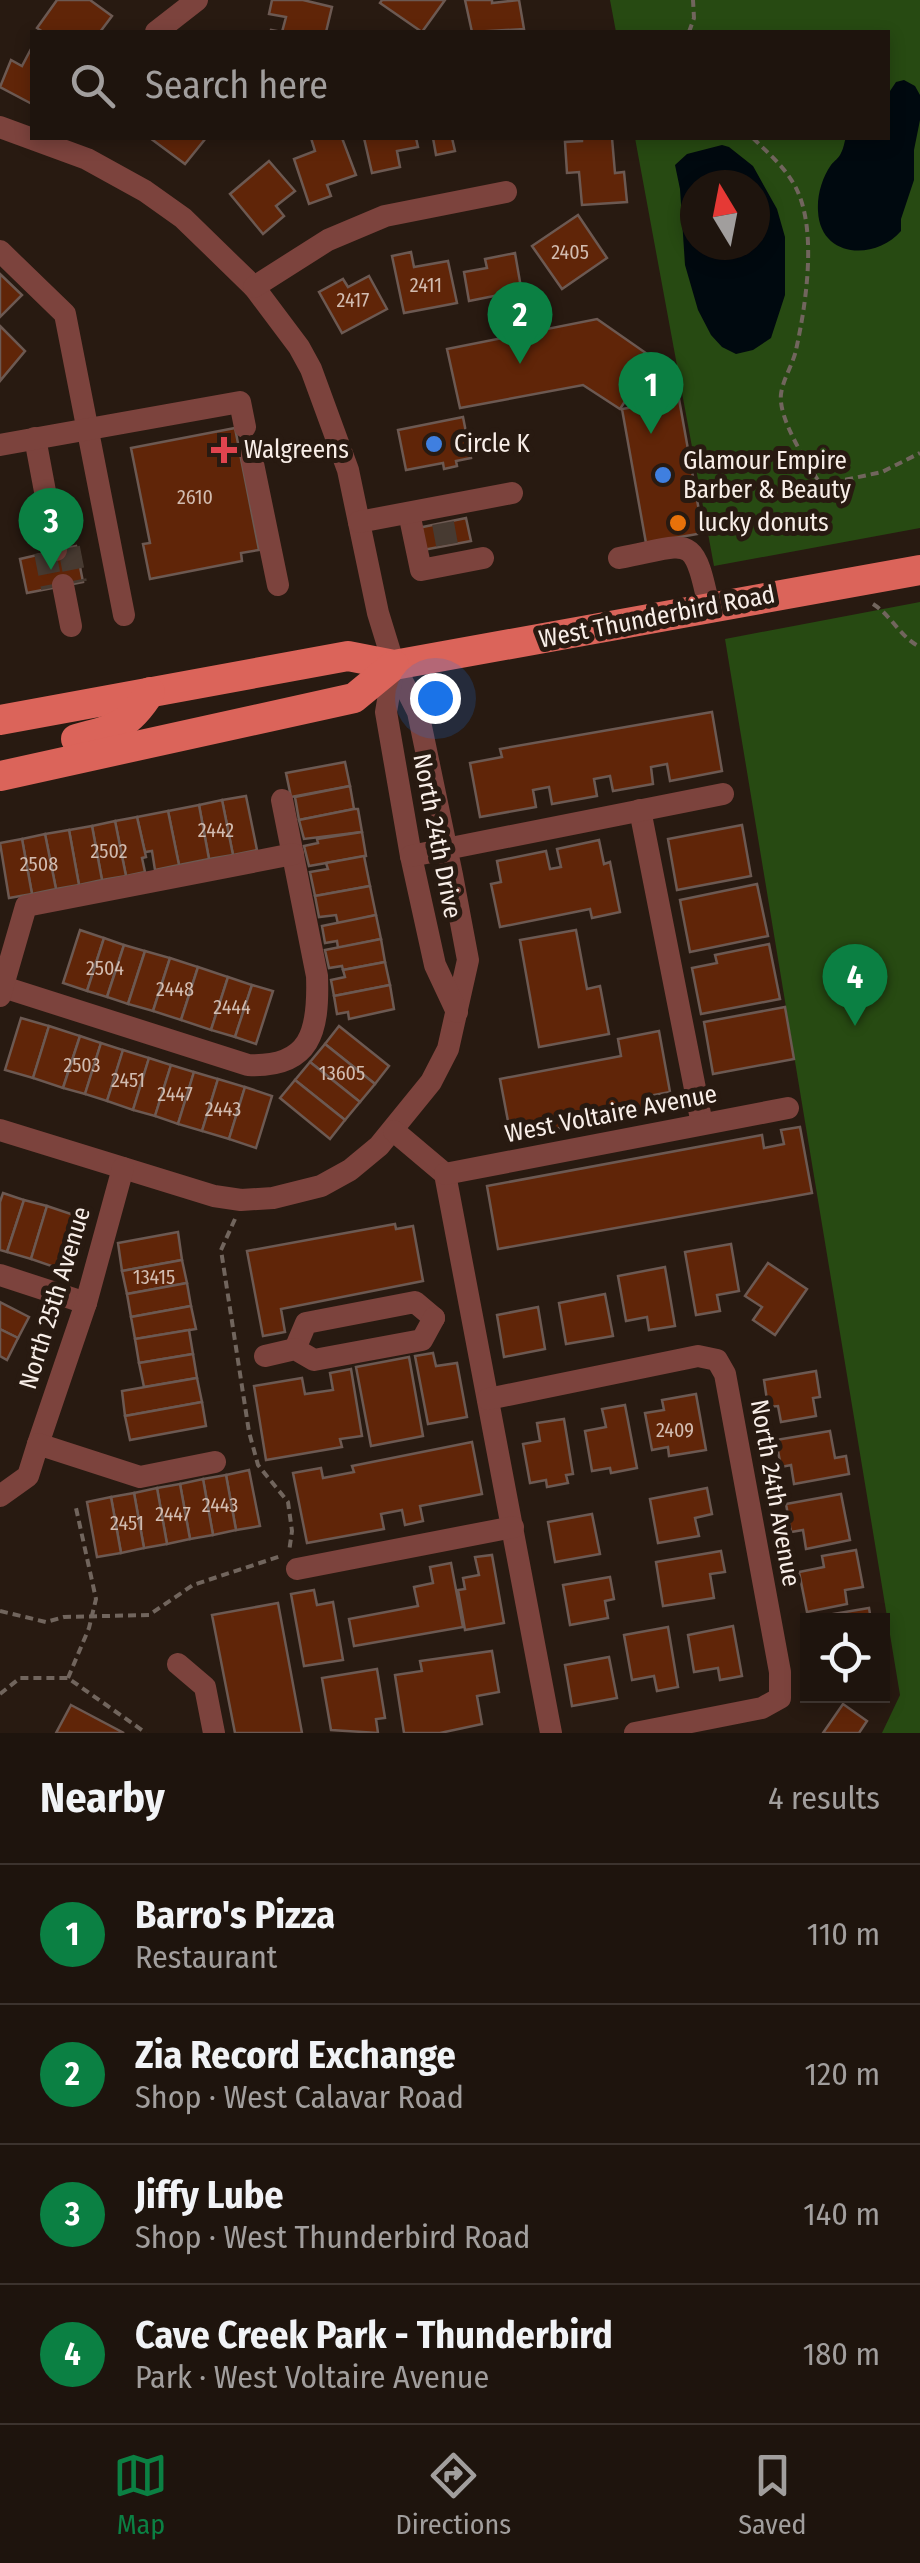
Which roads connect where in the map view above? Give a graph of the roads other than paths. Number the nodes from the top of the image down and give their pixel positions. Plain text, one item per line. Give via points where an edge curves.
1 (197, 0) edge
2 (159, 30) edge
3 (0, 127) edge
4 (30, 134) edge
5 (56, 140) edge
6 (91, 148) edge
7 (506, 192) dead end
8 (0, 250) edge
9 (254, 287) junction
10 (88, 430) junction
11 (35, 438) junction
12 (0, 445) edge
13 (512, 493) dead end
14 (409, 513) junction
15 (359, 522) junction
16 (445, 535) junction
17 (56, 547) tunnel mouth
18 (483, 558) dead end
19 (619, 558) dead end
20 (920, 570) edge
21 (278, 585) dead end
22 (64, 588) tunnel mouth
23 (709, 607) junction
24 (124, 615) dead end
25 (71, 626) dead end
26 (394, 665) junction
27 (150, 692) junction
28 (0, 720) edge
29 (10, 774) edge
30 (724, 794) dead end
31 (282, 800) dead end
32 (640, 810) junction
33 (446, 848) junction
34 (292, 854) junction
35 (412, 856) junction
36 (1, 990) edge
37 (456, 1012) junction
38 (788, 1108) dead end
39 (702, 1124) junction
40 (0, 1130) edge
41 (394, 1131) junction
42 (123, 1168) junction
43 (445, 1174) junction
44 (0, 1275) edge
45 (86, 1302) junction
46 (471, 1310) junction
47 (434, 1318) junction
48 (295, 1350) junction
49 (264, 1356) dead end
50 (488, 1399) junction
51 (38, 1444) junction
52 (215, 1462) dead end
53 (0, 1496) edge
54 (513, 1527) junction
55 (296, 1569) dead end
56 (178, 1664) dead end
57 (214, 1733) edge
58 (550, 1733) edge
59 (635, 1733) edge

1 - 2 street
3 - 4 street
5 - 6 street
6 - 9 street via 184,218
7 - 9 street via 386,216 328,240
8 - 10 street via 64,314
9 - 15 street via 311,369 348,470
10 - 11 street
10 - 21 street via 240,402
10 - 24 street
11 - 12 street
11 - 17 street
13 - 16 street
14 - 15 street
14 - 16 street
14 - 16 street via 421,570
15 - 26 street
16 - 18 street
19 - 23 street via 682,546 700,562
20 - 23 main road, West Thunderbird Road
22 - 25 street
23 - 26 main road, West Thunderbird Road
26 - 27 main road, West Thunderbird Road via 348,656
26 - 29 main road, West Thunderbird Road via 354,698
26 - 33 street, North 24th Drive via 418,712
26 - 35 street, North 24th Drive via 386,712
27 - 28 main road, West Thunderbird Road
27 - 29 main road via 111,731 60,742
30 - 32 street
31 - 34 street
32 - 33 street
32 - 39 street
33 - 35 street
33 - 37 street, North 24th Drive via 468,960
34 - 36 street via 26,906
34 - 36 street via 318,1002 310,1038 277,1066 248,1066
35 - 37 street, North 24th Drive via 434,964
37 - 41 street, North 24th Drive via 431,1082
38 - 39 street, West Voltaire Avenue
39 - 43 street, West Voltaire Avenue
40 - 42 street
41 - 42 street, North 24th Drive via 350,1170 321,1186 273,1198 214,1196
41 - 43 street
42 - 45 street, North 25th Avenue
43 - 46 street
44 - 45 street
45 - 51 street, North 25th Avenue
46 - 47 street
46 - 50 street
47 - 48 street via 422,1340 314,1360
47 - 48 street via 415,1302 306,1323
48 - 49 street
50 - 54 street
50 - 59 street, North 24th Avenue via 698,1356 717,1360 725,1374 780,1698 762,1708
51 - 52 street via 140,1476
51 - 53 street, North 25th Avenue via 28,1476
54 - 55 street
54 - 58 street
56 - 57 street via 205,1687

